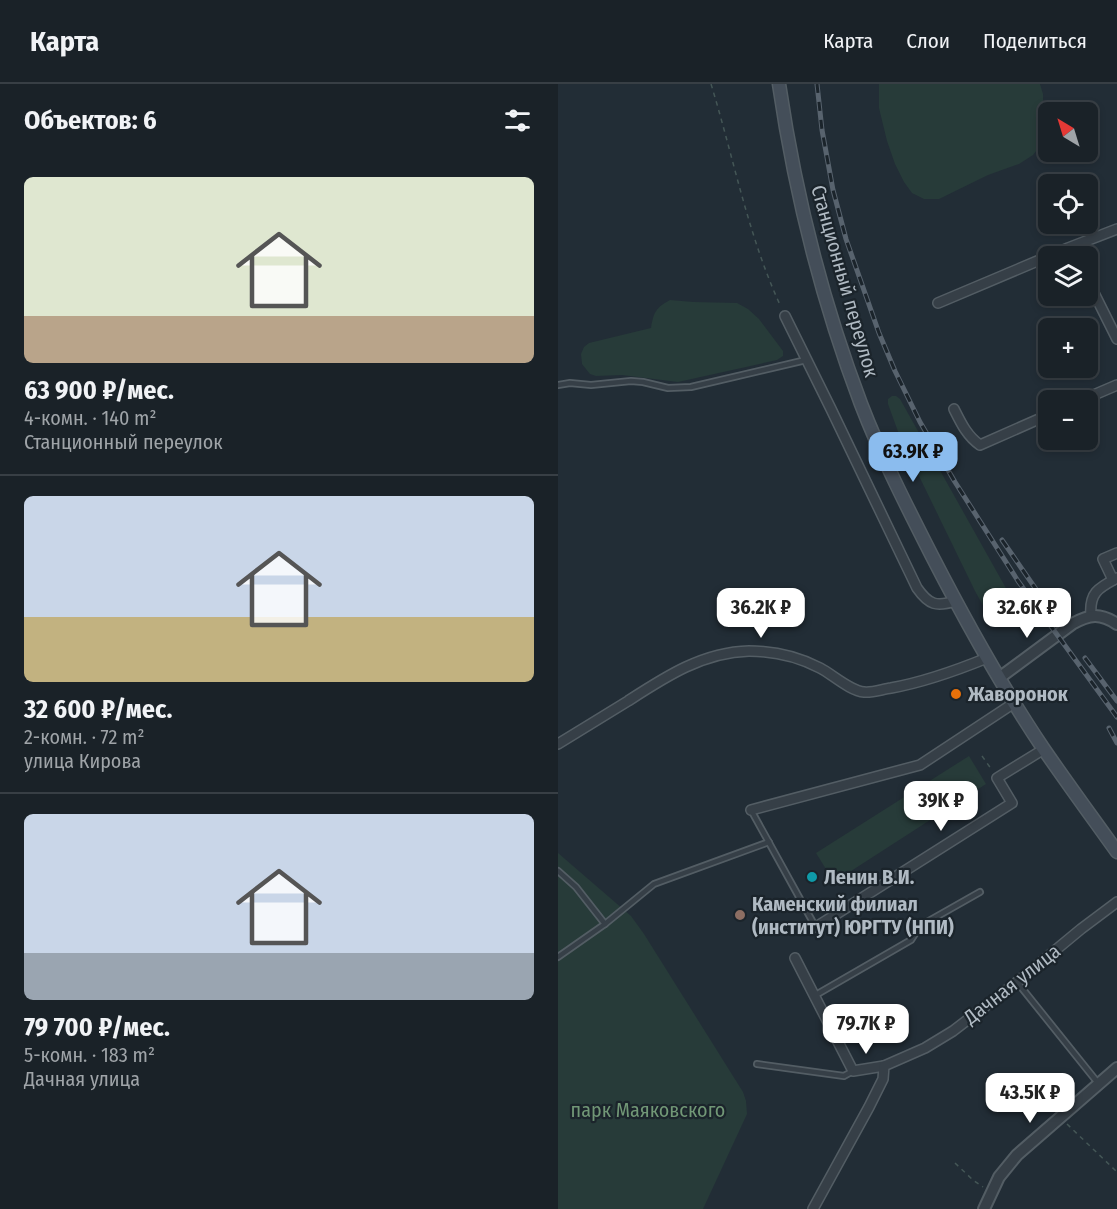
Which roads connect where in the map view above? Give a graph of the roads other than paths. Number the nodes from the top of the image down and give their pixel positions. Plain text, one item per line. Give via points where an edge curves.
1 (779, 84) edge
2 (1117, 229) edge
3 (1083, 246) edge
4 (1038, 265) edge
5 (1098, 301) edge
6 (938, 303) dead end
7 (785, 316) road end
8 (1117, 339) edge
9 (806, 360) junction
10 (558, 385) edge
11 (1117, 385) edge
12 (1098, 393) edge
13 (954, 409) dead end
14 (1038, 419) edge
15 (1117, 553) edge
16 (1115, 579) edge
17 (956, 601) junction
18 (1091, 616) junction
19 (1117, 624) edge
20 (987, 658) junction
21 (999, 678) junction
22 (1014, 703) junction
23 (558, 744) edge
24 (1044, 749) junction
25 (751, 810) joint
26 (769, 842) junction
27 (1117, 852) edge
28 (558, 871) edge
29 (980, 892) dead end
30 (1117, 902) edge
31 (605, 924) junction
32 (816, 927) joint
33 (558, 957) edge
34 (795, 958) dead end
35 (1017, 982) junction
36 (814, 996) junction
37 (757, 1064) dead end
38 (884, 1066) junction
39 (1117, 1068) edge
40 (853, 1071) junction
41 (1098, 1084) junction
42 (813, 1209) edge
43 (984, 1209) edge

1 - 17 main road, Станционный переулок via 803,209 841,347 882,453
2 - 3 street
4 - 6 street
5 - 8 street
7 - 9 street
9 - 10 lane via 691,387 668,388 631,381
9 - 17 street via 917,588 932,603
11 - 12 street
13 - 14 street via 965,431 980,445
15 - 16 street via 1103,560
16 - 18 street via 1091,597
17 - 20 main road, Станционный переулок
18 - 19 street via 1108,618
18 - 21 street via 1072,624
20 - 21 main road, Станционный переулок
20 - 23 street via 915,683 863,692 820,668 792,658 749,651 728,654 671,674
21 - 22 main road, Станционный переулок
22 - 24 main road, Станционный переулок
22 - 25 street via 920,765
24 - 27 main road, Станционный переулок
24 - 32 street via 997,778 1012,803
25 - 26 lane
26 - 31 lane via 654,884
26 - 32 lane
28 - 31 lane
29 - 36 lane via 920,926 911,940
30 - 35 street, Дачная улица
31 - 33 lane
34 - 36 street
35 - 38 street, Дачная улица via 953,1031
35 - 41 lane
36 - 40 street
37 - 40 lane via 844,1076
38 - 40 street, Дачная улица
38 - 42 street via 883,1079
39 - 41 street
41 - 43 street via 1008,1164

